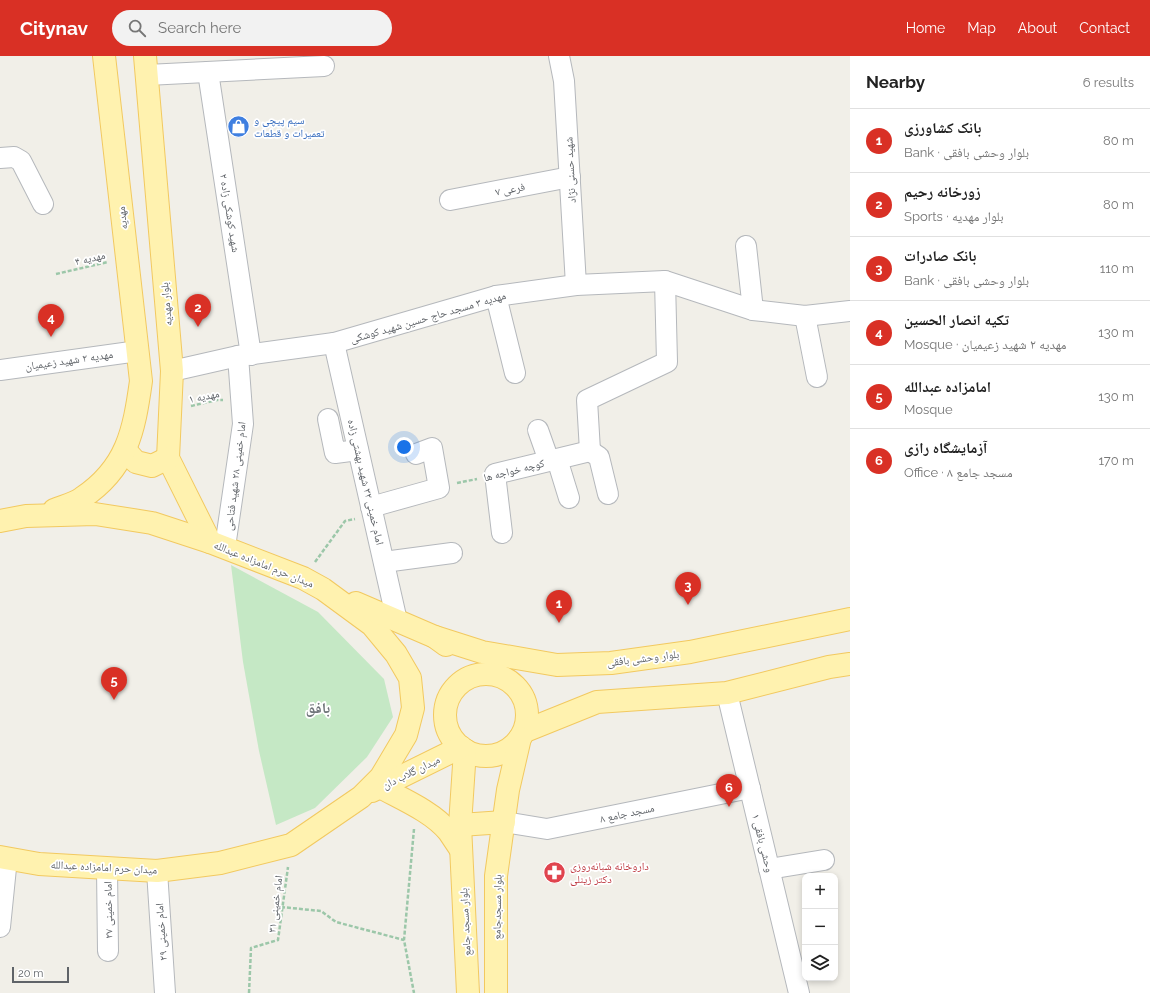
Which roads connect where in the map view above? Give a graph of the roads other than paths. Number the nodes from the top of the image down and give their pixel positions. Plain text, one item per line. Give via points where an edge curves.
1 (104, 56) edge
2 (559, 56) edge
3 (146, 65) edge
4 (324, 66) dead end
5 (208, 72) junction
6 (0, 158) edge
7 (570, 177) junction
8 (450, 200) dead end
9 (44, 204) dead end
10 (746, 246) dead end
11 (665, 281) junction
12 (576, 285) junction
13 (496, 296) junction
14 (753, 310) junction
15 (850, 311) edge
16 (805, 316) junction
17 (334, 343) junction
18 (138, 350) junction
19 (245, 356) junction
20 (0, 370) edge
21 (172, 371) junction
22 (515, 373) dead end
23 (817, 377) dead end
24 (328, 419) dead end
25 (538, 430) dead end
26 (125, 450) junction
27 (358, 450) junction
28 (590, 451) junction
29 (416, 454) dead end
30 (168, 458) junction
31 (553, 460) junction
32 (608, 494) dead end
33 (569, 498) dead end
34 (372, 511) junction
35 (42, 516) junction
36 (0, 521) edge
37 (502, 533) dead end
38 (218, 545) junction
39 (452, 553) dead end
40 (384, 562) junction
41 (323, 588) junction
42 (850, 619) edge
43 (397, 621) junction
44 (435, 638) junction
45 (850, 664) edge
46 (557, 665) junction
47 (493, 675) junction
48 (727, 693) junction
49 (522, 734) junction
50 (463, 749) junction
51 (380, 787) junction
52 (750, 788) junction
53 (360, 796) junction
54 (504, 822) junction
55 (460, 825) junction
56 (461, 850) junction
57 (4, 857) edge
58 (824, 860) dead end
59 (107, 869) junction
60 (770, 869) junction
61 (158, 871) junction
62 (0, 928) edge
63 (108, 951) dead end
64 (166, 993) edge
65 (468, 993) edge
66 (496, 993) edge
67 (799, 993) edge

1 - 18 main road, مهدیه
2 - 7 street, شهید حسنی نژاد via 564,81
3 - 5 street
3 - 21 main road, بلوار مهدیه
4 - 5 street
5 - 19 street, شهید کوشکی زاده ۲
6 - 9 street via 14,157 21,161
7 - 8 street, فرعی ۷
7 - 12 street, شهید حسنی نژاد
10 - 14 street
11 - 12 street, مهدیه ۳ مسجد حاج حسین شهید کوشکی
11 - 14 street, مهدیه ۳ مسجد حاج حسین شهید کوشکی
11 - 28 street via 666,362 587,400
12 - 13 street, مهدیه ۳ مسجد حاج حسین شهید کوشکی
13 - 17 street, مهدیه ۳ مسجد حاج حسین شهید کوشکی
13 - 22 street
14 - 16 street, مهدیه ۳ مسجد حاج حسین شهید کوشکی
15 - 16 street, مهدیه ۳ مسجد حاج حسین شهید کوشکی
16 - 23 street
17 - 19 street, مهدیه ۳ مسجد حاج حسین شهید کوشکی
17 - 27 street, امام خمینی ۳۲ شهید بهشتی زاده
18 - 20 street, مهدیه ۲ شهید زعیمیان
18 - 26 main road, مهدیه via 142,381 136,416
19 - 21 street, مهدیه ۳ مسجد حاج حسین شهید کوشکی
19 - 38 street, امام خمینی ۲۸ شهید فتاحی via 241,401 243,424
21 - 30 main road, بلوار مهدیه
24 - 27 street via 335,453
25 - 31 street
26 - 30 main road via 136,462 152,466
26 - 35 main road via 103,482 81,499
27 - 34 street, امام خمینی ۳۲ شهید بهشتی زاده
28 - 31 street, کوچه خواجه ها
28 - 32 street via 598,457
29 - 34 street via 432,448 439,488
30 - 38 main road, بلوار مهدیه
31 - 33 street
31 - 37 street, کوچه خواجه ها via 495,474
34 - 40 street, امام خمینی ۳۲ شهید بهشتی زاده
35 - 36 main road, میدان حرم امامزاده عبدالله
35 - 38 main road, میدان حرم امامزاده عبدالله via 95,514 152,523
38 - 41 main road, میدان حرم امامزاده عبدالله
39 - 40 street
40 - 43 street, امام خمینی ۳۲ شهید بهشتی زاده
41 - 43 main road, بلوار وحشی بافقی
41 - 53 main road, میدان حرم امامزاده عبدالله via 372,625 396,654 410,678 413,708 406,735 381,776
42 - 46 main road, بلوار وحشی بافقی via 690,652 611,663
43 - 44 main road, بلوار وحشی بافقی
44 - 46 main road, بلوار وحشی بافقی via 482,652
44 - 47 main road, بلوار وحشی بافقی
45 - 48 main road
46 - 47 main road
47 - 49 main road via 508,681 519,690 525,703 527,717
47 - 50 main road via 477,675 465,680 455,688 448,700 446,726 452,738
48 - 49 main road via 597,702
48 - 52 street, وحشی بافقی ۱
49 - 50 main road via 512,748 495,755 476,755
49 - 54 main road, بلوار مسجدجامع via 508,790
50 - 51 main road, میدان گلاب دان
50 - 55 main road, بلوار مسجد جامع
51 - 53 main road, میدان گلاب دان
51 - 56 main road via 416,806 448,831
52 - 54 street, مسجد جامع ۸ via 547,829
52 - 60 street, وحشی بافقی ۱
53 - 61 main road, میدان حرم امامزاده عبدالله via 291,845 220,863
54 - 55 main road
54 - 66 main road, بلوار مسجدجامع via 496,876
55 - 56 main road, بلوار مسجد جامع
56 - 65 main road, بلوار مسجد جامع
57 - 59 main road, میدان حرم امامزاده عبدالله via 39,864
57 - 62 street
58 - 60 street
59 - 61 main road, میدان حرم امامزاده عبدالله
59 - 63 street, امام خمینی ۲۷
60 - 67 street, وحشی بافقی ۱
61 - 64 street, امام خمینی ۲۹

